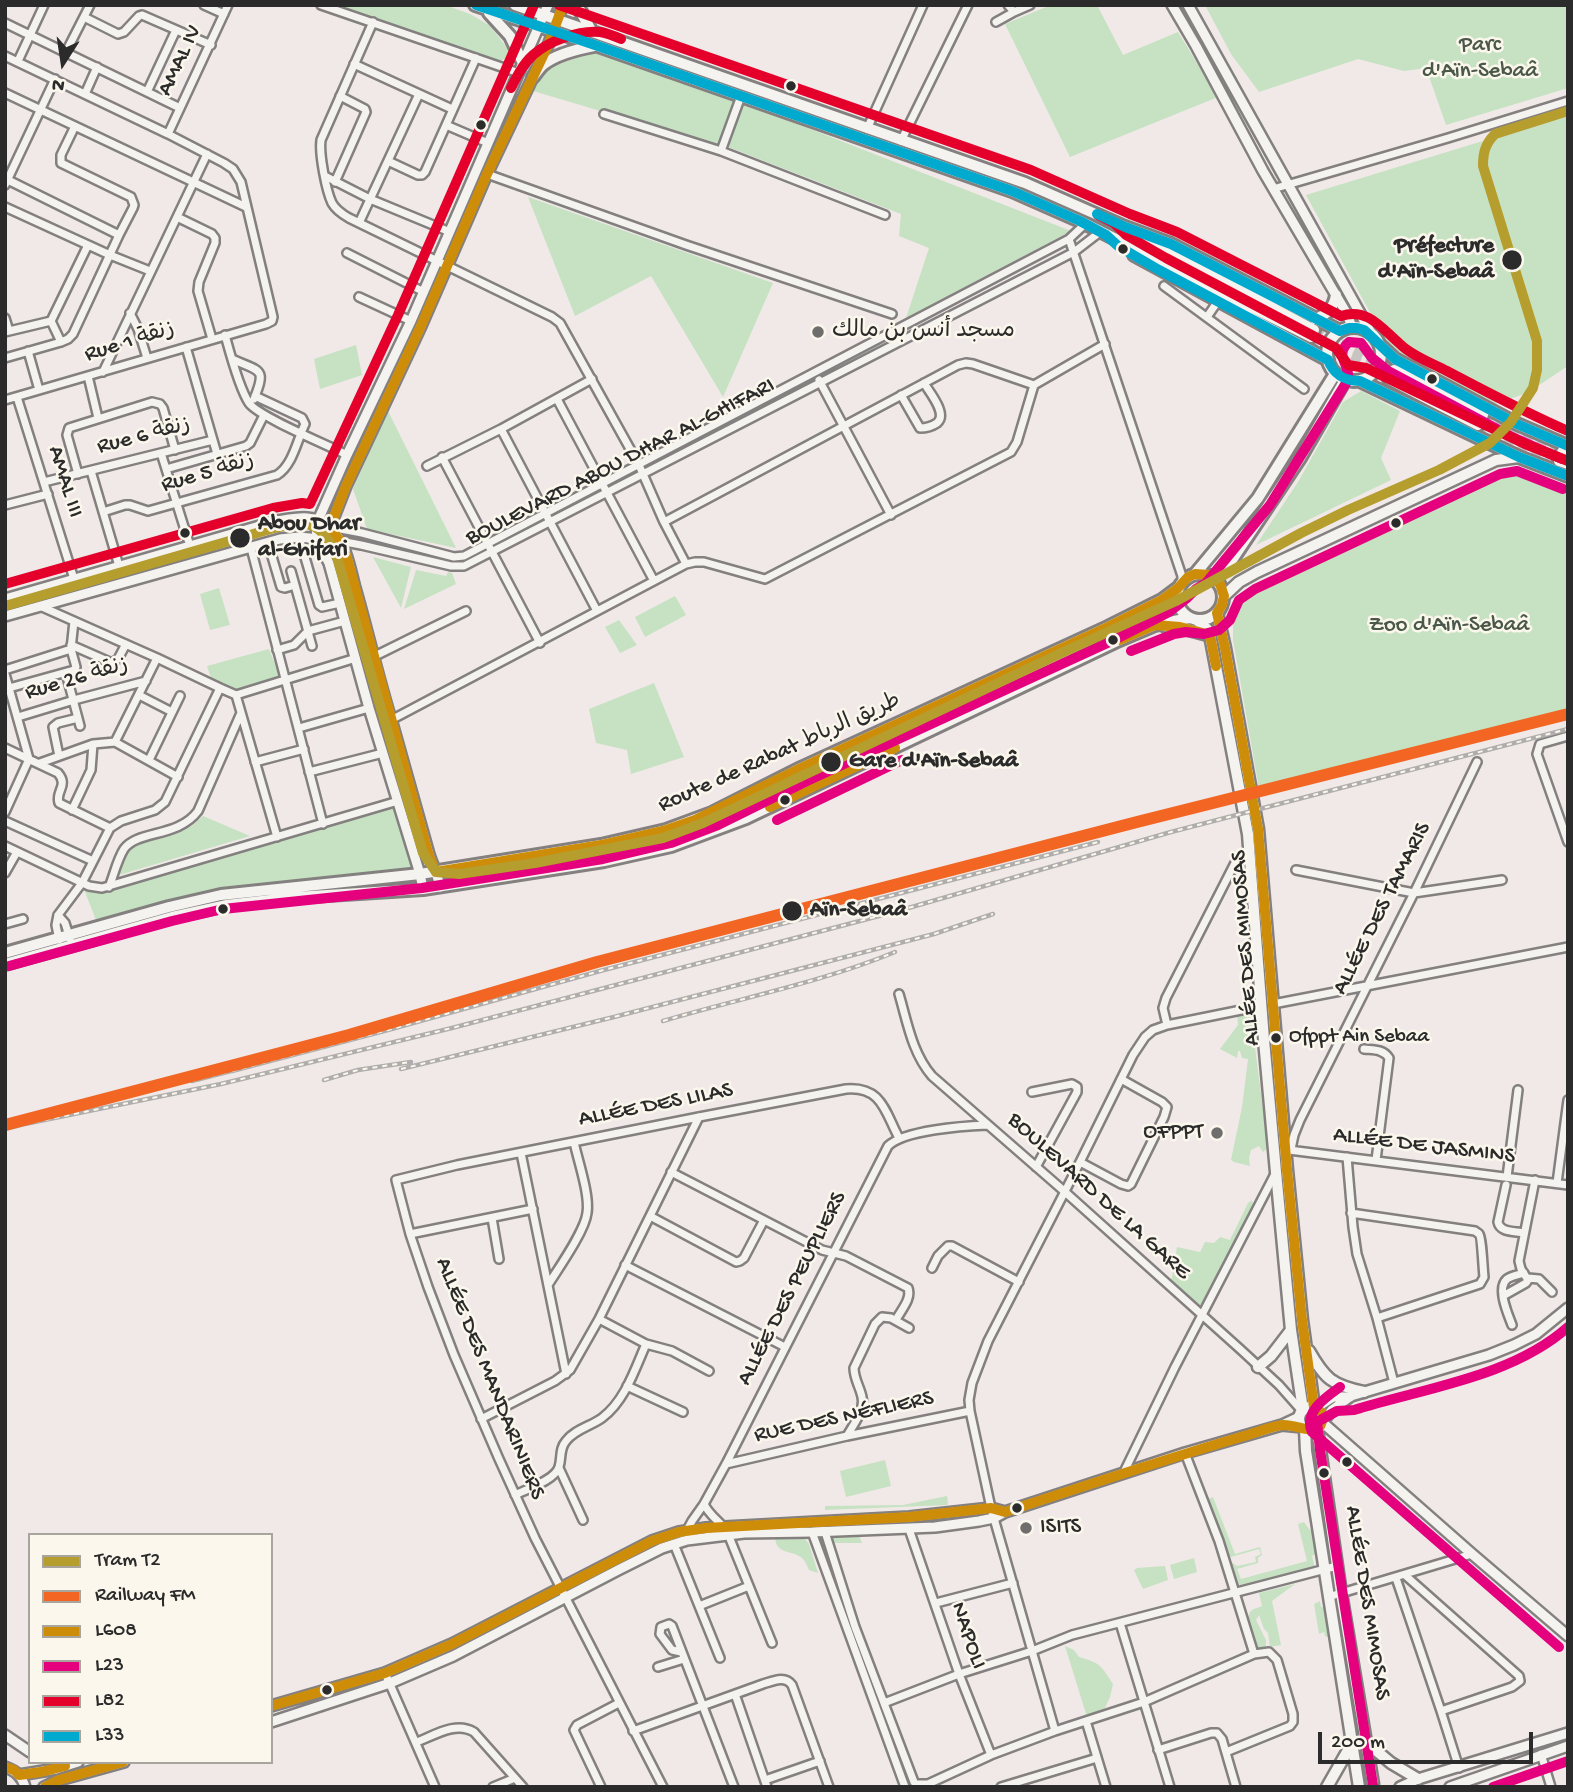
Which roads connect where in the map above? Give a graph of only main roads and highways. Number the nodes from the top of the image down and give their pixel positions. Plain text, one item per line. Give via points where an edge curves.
1 (515, 5) edge
2 (577, 5) edge
3 (478, 6) edge
4 (546, 10) edge
5 (592, 32) junction
6 (598, 46) junction
7 (521, 68) road end
8 (533, 77) road end
9 (1103, 233) junction
10 (1336, 295) road end
11 (1313, 329) junction
12 (1340, 331) junction
13 (1380, 345) junction
14 (1328, 360) junction
15 (1335, 374) junction
16 (1392, 375) tunnel mouth
17 (1345, 380) junction
18 (1360, 381) junction
19 (1480, 420) tunnel mouth
20 (1565, 455) edge
21 (1519, 457) junction
22 (1568, 476) edge
23 (1195, 574) junction
24 (1215, 579) junction
25 (1180, 585) junction
26 (1224, 596) junction
27 (1217, 613) junction
28 (1194, 619) junction
29 (1155, 625) junction
30 (1210, 635) junction
31 (65, 942) junction
32 (5, 953) edge
33 (5, 964) edge
34 (1283, 1150) junction
35 (1281, 1171) junction
36 (1291, 1330) junction
37 (1306, 1344) junction
38 (1258, 1367) road end
39 (1364, 1392) road end
40 (1315, 1408) junction
41 (1302, 1419) junction
42 (1321, 1424) junction
43 (1367, 1743) junction
44 (1351, 1745) junction
45 (1418, 1779) road end
46 (1377, 1786) edge
47 (1327, 1787) edge
48 (1360, 1787) edge

1 - 4 main road
2 - 5 main road
3 - 6 main road
3 - 7 main road via 510,36
4 - 5 main road via 558,20
5 - 11 main road via 1025,183 1171,244
6 - 8 main road via 557,57
6 - 9 main road via 1012,191
9 - 11 main road
9 - 14 main road via 1130,253
10 - 11 main road via 1331,309
11 - 12 main road
12 - 13 main road via 1352,327 1365,330
12 - 14 main road via 1329,344
13 - 18 main road via 1376,370
13 - 20 main road via 1395,359
14 - 15 main road
15 - 17 main road
15 - 23 main road via 1258,498
16 - 19 main road
17 - 18 main road
17 - 24 main road via 1300,458
18 - 21 main road
21 - 22 main road
21 - 26 main road via 1496,460 1389,509 1257,572
23 - 24 main road
23 - 25 main road
24 - 26 main road
25 - 28 main road via 1176,594 1180,610
25 - 31 main road, Route de Rabat طريق الرباط via 1162,600 1108,627 666,830 436,872 221,895 169,906
26 - 27 main road
27 - 28 main road via 1208,619
27 - 34 main road, ALLÉE DES MIMOSAS via 1258,829
28 - 29 main road, Route de Rabat طريق الرباط
28 - 30 main road, ALLÉE DES MIMOSAS
29 - 30 main road
29 - 31 main road, Route de Rabat طريق الرباط via 746,818 671,846 440,887 227,905
30 - 34 main road, ALLÉE DES MIMOSAS via 1248,834 1261,1006
31 - 32 main road, Route de Rabat طريق الرباط
31 - 33 main road, Route de Rabat طريق الرباط
34 - 35 main road, ALLÉE DES MIMOSAS
35 - 36 main road, ALLÉE DES MIMOSAS
35 - 37 main road, ALLÉE DES MIMOSAS
36 - 38 main road
36 - 41 main road, ALLÉE DES MIMOSAS
37 - 39 main road via 1328,1378
37 - 40 main road, ALLÉE DES MIMOSAS
40 - 41 main road via 1308,1407
40 - 42 main road via 1322,1413
41 - 42 main road via 1311,1431
41 - 44 main road, ALLÉE DES MIMOSAS
42 - 43 main road, ALLÉE DES MIMOSAS via 1337,1566
43 - 45 main road
43 - 46 main road, ALLÉE DES MIMOSAS
44 - 47 main road
44 - 48 main road, ALLÉE DES MIMOSAS
46 - 48 main road

